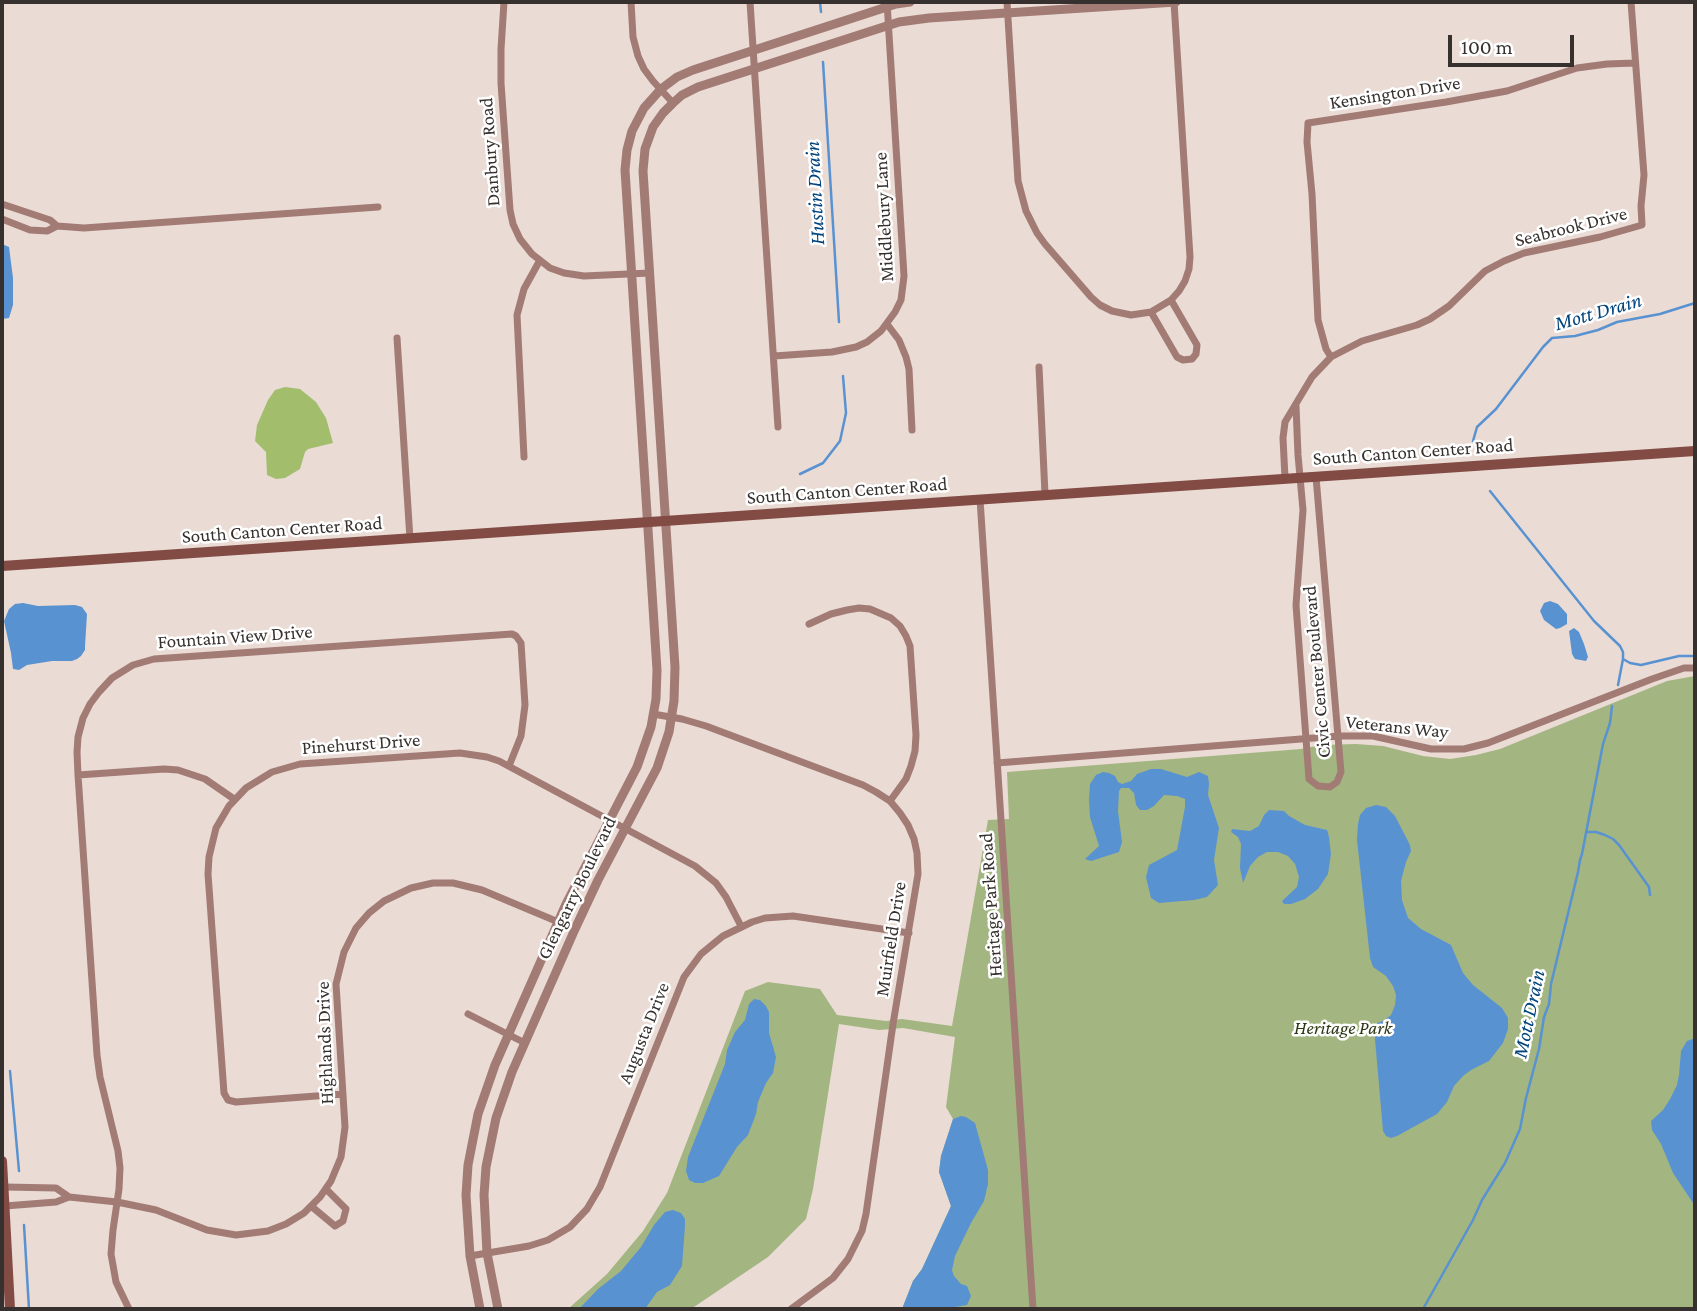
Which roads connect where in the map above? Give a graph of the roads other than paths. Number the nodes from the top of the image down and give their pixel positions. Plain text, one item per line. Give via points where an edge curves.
1 (505, 2) edge
2 (631, 2) edge
3 (750, 2) edge
4 (911, 2) edge
5 (1007, 2) edge
6 (1174, 2) edge
7 (1631, 2) edge
8 (887, 4) edge
9 (1007, 13) junction
10 (888, 25) junction
11 (754, 50) junction
12 (1635, 64) junction
13 (755, 68) junction
14 (661, 89) junction
15 (673, 103) junction
16 (643, 177) junction
17 (626, 178) junction
18 (2, 204) edge
19 (377, 207) dead end
20 (2, 219) edge
21 (57, 226) junction
22 (540, 260) junction
23 (650, 273) junction
24 (632, 274) junction
25 (1171, 300) junction
26 (1151, 312) junction
27 (653, 318) junction
28 (635, 319) junction
29 (887, 324) junction
30 (397, 338) dead end
31 (774, 356) junction
32 (1331, 357) junction
33 (1039, 367) dead end
34 (1296, 406) junction
35 (778, 427) dead end
36 (912, 430) dead end
37 (660, 434) junction
38 (642, 435) junction
39 (1695, 451) edge
40 (524, 457) dead end
41 (1300, 477) junction
42 (1316, 477) junction
43 (1284, 478) junction
44 (1045, 494) junction
45 (980, 499) junction
46 (666, 522) junction
47 (648, 523) junction
48 (410, 539) junction
49 (2, 566) edge
50 (809, 624) dead end
51 (674, 648) junction
52 (656, 649) junction
53 (1695, 668) edge
54 (653, 714) junction
55 (671, 717) junction
56 (1339, 736) junction
57 (1307, 739) junction
58 (997, 764) junction
59 (509, 765) junction
60 (78, 775) junction
61 (234, 799) junction
62 (890, 801) junction
63 (610, 820) junction
64 (625, 828) junction
65 (558, 922) junction
66 (741, 926) junction
67 (575, 929) junction
68 (909, 933) junction
69 (468, 1014) dead end
70 (508, 1036) junction
71 (525, 1043) junction
72 (343, 1094) junction
73 (473, 1135) junction
74 (490, 1140) junction
75 (2, 1161) edge
76 (4, 1187) junction
77 (326, 1189) junction
78 (69, 1198) junction
79 (117, 1202) junction
80 (5, 1206) junction
81 (312, 1206) junction
82 (487, 1253) junction
83 (470, 1255) junction
84 (10, 1309) edge
85 (129, 1309) edge
86 (480, 1309) edge
87 (498, 1309) edge
88 (791, 1309) edge
89 (1033, 1309) edge

1 - 22 street, Danbury Road via 500,70 510,209 520,239
2 - 14 street via 638,56
3 - 11 street
4 - 8 street, Glengarry Boulevard
5 - 9 street
6 - 9 street, Glengarry Boulevard
6 - 25 street via 1191,257 1185,281
7 - 12 street, Seabrook Drive
8 - 10 street, Middlebury Lane
8 - 11 street, Glengarry Boulevard
9 - 10 street, Glengarry Boulevard
9 - 26 street via 1018,181 1030,221 1100,305 1131,315
10 - 13 street, Glengarry Boulevard
10 - 29 street, Middlebury Lane via 904,275 901,300
11 - 13 street
11 - 14 street, Glengarry Boulevard via 693,70
12 - 32 street, Seabrook Drive via 1644,175 1642,225 1504,261 1485,271 1430,319 1362,341
12 - 32 street, Kensington Drive via 1577,68 1507,91 1308,123 1318,320
13 - 15 street, Glengarry Boulevard via 698,87
13 - 31 street
14 - 15 street
14 - 17 street, Glengarry Boulevard via 632,131
15 - 16 street, Glengarry Boulevard via 653,127
16 - 17 street
16 - 23 street, Glengarry Boulevard
17 - 24 street, Glengarry Boulevard
18 - 21 street
19 - 21 street via 84,229
20 - 21 street via 30,230
22 - 24 street, Danbury Road via 575,275
22 - 40 street via 524,289 517,315
23 - 24 street, Danbury Road
23 - 27 street, Glengarry Boulevard
24 - 28 street, Glengarry Boulevard
25 - 26 street
25 - 26 street via 1197,345 1192,359 1177,356
27 - 28 street
27 - 37 street, Glengarry Boulevard
28 - 38 street, Glengarry Boulevard
29 - 31 street, Middlebury Lane via 867,342 842,351
29 - 36 street via 899,340 909,369
30 - 48 street
31 - 35 street
32 - 34 street, Seabrook Drive via 1312,376
33 - 44 street
34 - 41 street
34 - 43 street, Seabrook Drive via 1285,422
37 - 38 street
37 - 46 street, Glengarry Boulevard
38 - 47 street, Glengarry Boulevard
39 - 42 main road, South Canton Center Road
41 - 42 main road, South Canton Center Road
41 - 43 main road, South Canton Center Road
41 - 57 street, Civic Center Boulevard via 1303,510 1296,605
42 - 56 street, Civic Center Boulevard
43 - 44 main road, South Canton Center Road
44 - 45 main road, South Canton Center Road
45 - 46 main road, South Canton Center Road
45 - 58 street, Heritage Park Road
46 - 47 main road, South Canton Center Road
46 - 51 street, Glengarry Boulevard
47 - 48 main road, South Canton Center Road
47 - 52 street, Glengarry Boulevard
48 - 49 main road, South Canton Center Road
50 - 62 street via 831,614 870,609 891,618 906,636 915,751 906,779
51 - 52 street
51 - 55 street, Glengarry Boulevard
52 - 54 street, Glengarry Boulevard
53 - 56 street, Veterans Way via 1652,679 1488,743 1464,748 1431,749 1373,736
54 - 55 street, Muirfield Drive
54 - 63 street, Glengarry Boulevard via 637,766
55 - 62 street, Muirfield Drive via 863,785
55 - 64 street, Glengarry Boulevard via 657,768
56 - 57 street, Veterans Way
56 - 57 street, Civic Center Boulevard via 1341,772 1330,787 1309,779
57 - 58 street, Veterans Way
58 - 89 street, Heritage Park Road
59 - 60 street, Fountain View Drive via 521,736 525,705 521,643 509,634 142,662 112,678 90,704 78,737
59 - 61 street, Pinehurst Drive via 460,753 300,764 263,776
59 - 63 street, Pinehurst Drive
60 - 61 street via 178,770 205,779
60 - 79 street, Fountain View Drive via 97,1055 120,1159
61 - 72 street, Pinehurst Drive via 216,828 208,865 224,1093 236,1102
62 - 68 street, Muirfield Drive via 908,825 917,853
63 - 64 street, Pinehurst Drive
63 - 65 street, Glengarry Boulevard
64 - 66 street, Pinehurst Drive via 708,876
64 - 67 street, Glengarry Boulevard
65 - 67 street, Highlands Drive
65 - 70 street, Glengarry Boulevard
65 - 72 street, Highlands Drive via 482,890 453,883 411,888 376,907 351,937 338,971
66 - 68 street, Augusta Drive via 793,916
66 - 82 street, Augusta Drive via 709,946 684,977 600,1187 587,1209 548,1240
67 - 71 street, Glengarry Boulevard
68 - 88 street, Muirfield Drive via 862,1231 842,1268
69 - 70 street
70 - 71 street
70 - 73 street, Glengarry Boulevard
71 - 74 street, Glengarry Boulevard
72 - 77 street, Highlands Drive via 344,1147
73 - 74 street
73 - 83 street, Glengarry Boulevard via 466,1195
74 - 82 street, Glengarry Boulevard via 484,1195
75 - 76 main road
76 - 78 street, Highlands Drive via 56,1188
76 - 80 main road
77 - 81 street, Highlands Drive
77 - 81 street via 346,1209 343,1221 335,1226
78 - 79 street, Highlands Drive
78 - 80 street, Highlands Drive
79 - 81 street, Highlands Drive via 236,1235 277,1228
79 - 85 street, Fountain View Drive via 111,1254 116,1282
80 - 84 main road
82 - 83 street, Augusta Drive
82 - 87 street, Glengarry Boulevard
83 - 86 street, Glengarry Boulevard

